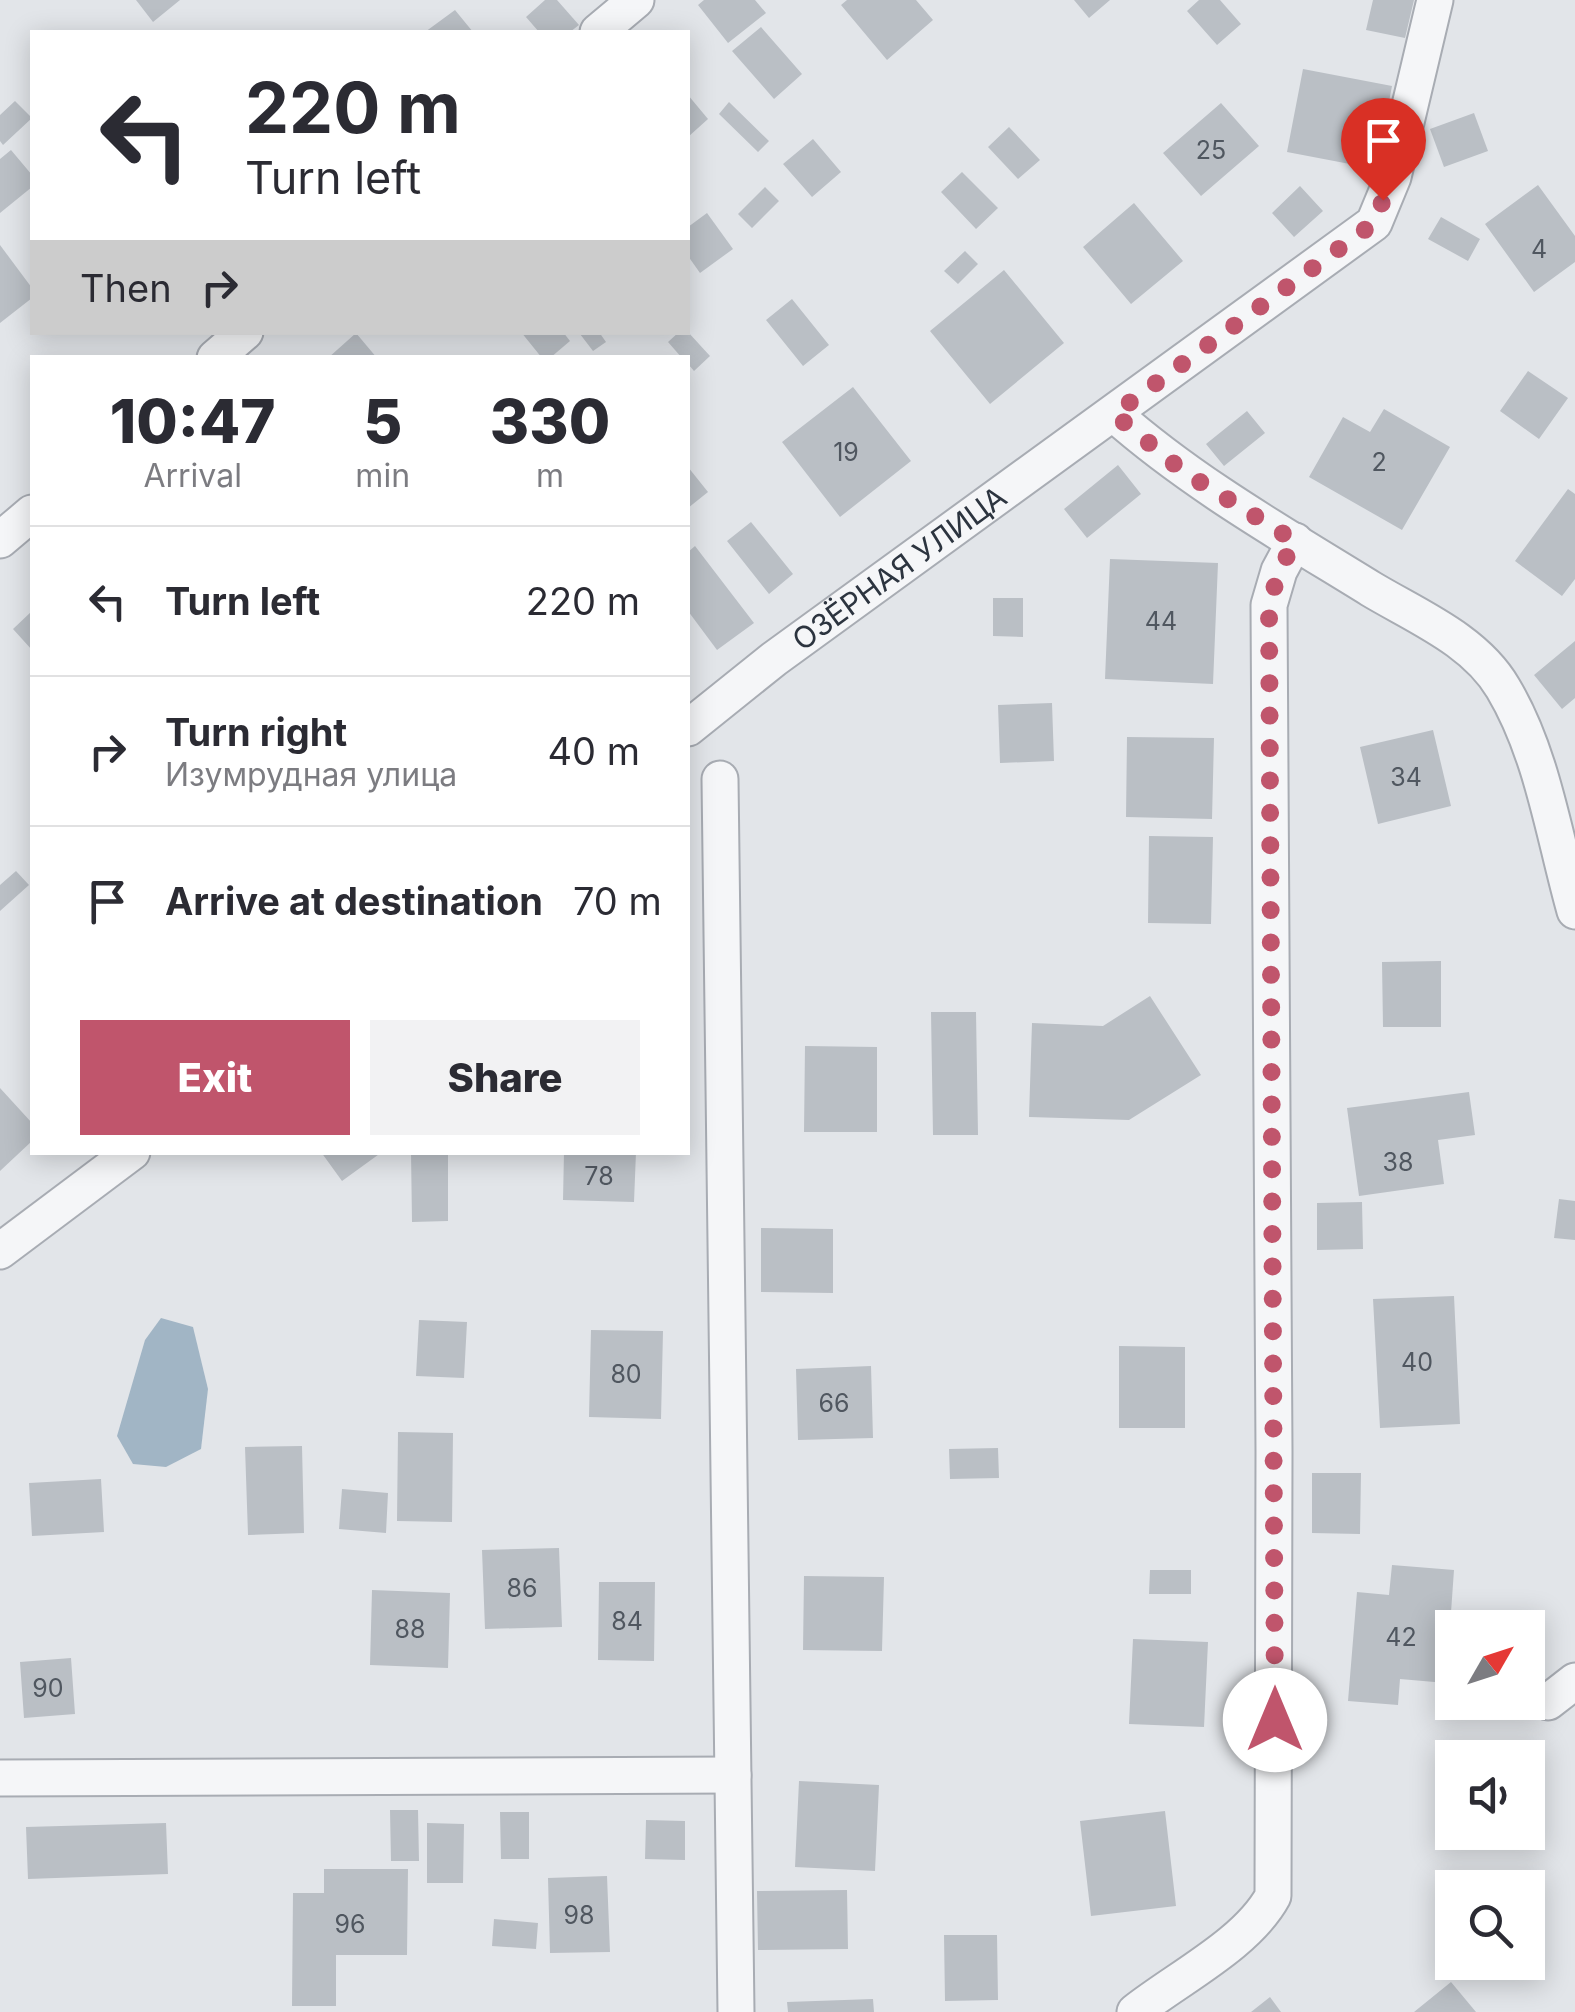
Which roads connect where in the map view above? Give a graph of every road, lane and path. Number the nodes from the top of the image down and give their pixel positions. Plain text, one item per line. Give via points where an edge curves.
1 (636, 0) edge
2 (1435, 0) edge
3 (600, 30) edge
4 (242, 335) edge
5 (218, 355) edge
6 (1114, 414) junction
7 (30, 515) edge
8 (0, 540) edge
9 (1295, 541) junction
10 (690, 726) edge
11 (720, 779) dead end
12 (1575, 911) edge
13 (128, 1155) edge
14 (0, 1250) edge
15 (733, 1774) junction
16 (0, 1778) edge
17 (736, 2012) edge
18 (1135, 2012) edge

1 - 3 street
2 - 6 street, ОЗЁРНАЯ УЛИЦА via 1392,177 1374,223
4 - 5 street
6 - 9 street via 1184,472
6 - 10 street, ОЗЁРНАЯ УЛИЦА
7 - 8 street
9 - 12 street via 1435,626 1476,655 1501,684 1536,764
9 - 18 street via 1269,606 1273,1896 1245,1931
11 - 15 street
13 - 14 street
15 - 16 street
15 - 17 street

